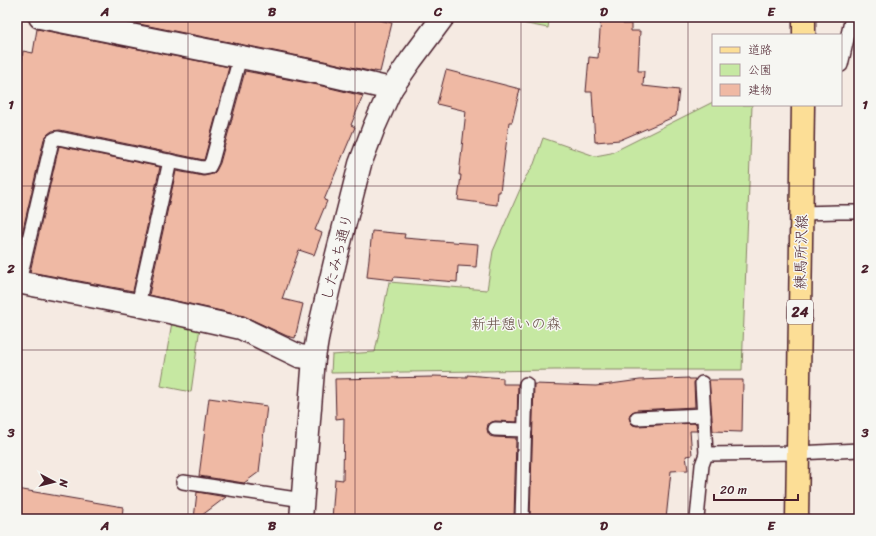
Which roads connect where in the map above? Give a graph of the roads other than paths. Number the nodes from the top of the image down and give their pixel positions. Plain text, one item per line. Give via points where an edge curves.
1 (40, 17) edge
2 (443, 17) edge
3 (804, 17) edge
4 (852, 17) edge
5 (804, 34) edge
6 (240, 57) junction
7 (842, 61) edge
8 (391, 89) junction
9 (803, 106) edge
10 (170, 161) junction
11 (859, 212) edge
12 (801, 213) junction
13 (18, 282) edge
14 (138, 305) junction
15 (314, 358) junction
16 (702, 383) dead end
17 (526, 384) dead end
18 (704, 415) junction
19 (637, 418) dead end
20 (495, 429) dead end
21 (525, 430) junction
22 (859, 450) edge
23 (798, 453) junction
24 (706, 454) junction
25 (183, 482) dead end
26 (302, 509) edge
27 (522, 519) edge
28 (697, 519) edge
29 (797, 519) edge

1 - 6 street
2 - 8 street, したみち通り
3 - 5 main road
4 - 7 lane
6 - 8 street
6 - 10 lane via 212,162 203,168
8 - 15 street, したみち通り via 360,164
9 - 12 main road, 練馬所沢線 / 24
10 - 13 lane via 55,139 52,142
10 - 14 lane
11 - 12 lane
12 - 23 main road, 練馬所沢線 / 24
13 - 14 street
14 - 15 street via 241,328 299,356
15 - 26 street, したみち通り
16 - 18 lane
17 - 21 lane
18 - 19 lane
18 - 24 lane
20 - 21 lane
21 - 27 lane
22 - 23 lane
23 - 24 lane
23 - 29 main road, 練馬所沢線 / 24
24 - 28 lane via 702,465
25 - 26 lane

